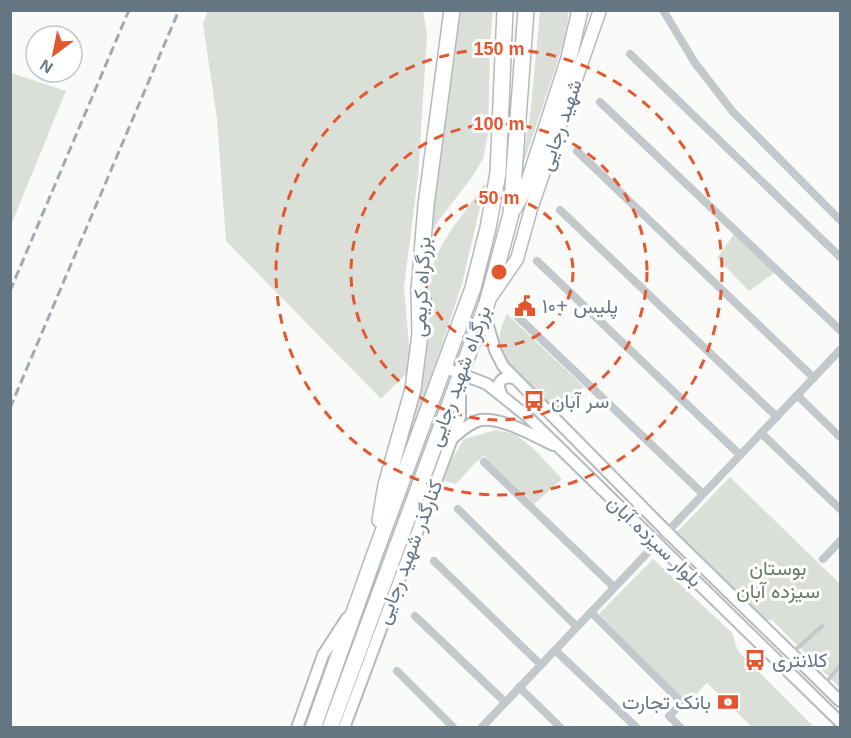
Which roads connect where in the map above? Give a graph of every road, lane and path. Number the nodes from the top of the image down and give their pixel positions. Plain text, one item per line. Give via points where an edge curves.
1 (452, 10) edge
2 (505, 10) edge
3 (526, 10) edge
4 (580, 10) edge
5 (600, 10) edge
6 (663, 10) edge
7 (630, 54) dead end
8 (600, 102) dead end
9 (577, 151) dead end
10 (560, 210) dead end
11 (511, 214) junction
12 (840, 219) edge
13 (840, 257) edge
14 (537, 261) dead end
15 (485, 307) junction
16 (517, 316) dead end
17 (840, 330) edge
18 (839, 355) edge
19 (443, 367) junction
20 (461, 374) junction
21 (514, 378) junction
22 (814, 378) junction
23 (797, 395) junction
24 (502, 396) junction
25 (777, 417) junction
26 (761, 433) junction
27 (840, 436) edge
28 (451, 440) junction
29 (560, 448) junction
30 (740, 455) junction
31 (484, 462) dead end
32 (704, 494) junction
33 (458, 509) dead end
34 (840, 509) edge
35 (667, 532) junction
36 (840, 541) edge
37 (654, 546) junction
38 (373, 559) junction
39 (823, 559) dead end
40 (434, 561) dead end
41 (614, 587) junction
42 (356, 606) junction
43 (591, 612) junction
44 (415, 616) dead end
45 (822, 626) dead end
46 (577, 627) junction
47 (555, 650) junction
48 (791, 653) junction
49 (541, 665) junction
50 (840, 666) edge
51 (397, 671) dead end
52 (824, 685) junction
53 (519, 687) junction
54 (840, 701) edge
55 (505, 702) junction
56 (840, 722) edge
57 (297, 728) edge
58 (313, 728) edge
59 (330, 728) edge
60 (345, 728) edge
61 (454, 728) edge
62 (481, 728) edge
63 (561, 728) edge
64 (637, 728) edge
65 (681, 728) edge

1 - 38 highway, بزرگراه کریمی via 426,204 419,290 420,334 413,389 386,485
2 - 19 highway, بزرگراه شهید رجایی via 498,173 473,288
3 - 11 highway, بزرگراه شهید رجایی
4 - 11 highway via 569,58 529,181
5 - 15 main road, شهید رجایی via 517,259
6 - 12 street via 695,63 733,112
7 - 13 street
8 - 17 street
9 - 22 street
10 - 25 street
11 - 15 highway, بزرگراه شهید رجایی
14 - 30 street
15 - 20 highway, بزرگراه شهید رجایی
15 - 21 main road, بلوار سیزده آبان via 495,350
16 - 32 street
18 - 22 street
19 - 20 main road, بلوار سیزده آبان
19 - 38 highway, بزرگراه شهید رجایی
20 - 24 main road, بلوار سیزده آبان via 487,384
20 - 28 main road, کنارگذر شهید رجایی via 460,417
20 - 59 highway, بزرگراه شهید رجایی
21 - 24 main road via 501,379 498,385
21 - 35 main road, بلوار سیزده آبان
22 - 23 street
23 - 25 street
23 - 27 street
24 - 29 main road, بلوار سیزده آبان
25 - 26 street
26 - 30 street
26 - 34 street
28 - 29 main road via 480,420 495,420
28 - 60 main road, کنارگذر شهید رجایی
29 - 37 main road, بلوار سیزده آبان
30 - 32 street
31 - 41 street
32 - 35 street
33 - 46 street
35 - 37 street
35 - 48 main road, بلوار سیزده آبان
36 - 39 street
37 - 41 street
37 - 56 main road, بلوار سیزده آبان
38 - 42 highway, بزرگراه شهید رجایی
40 - 49 street
41 - 43 street
42 - 57 main road, کنارگذر شهید رجایی via 323,654
42 - 58 highway, بزرگراه شهید رجایی
43 - 46 street
43 - 65 street via 682,703 669,716
44 - 55 street
45 - 48 lane
46 - 47 street
47 - 49 street
47 - 64 street
48 - 52 main road, بلوار سیزده آبان
49 - 53 street
50 - 52 lane
51 - 61 street
52 - 54 main road, بلوار سیزده آبان
53 - 55 street
53 - 63 street
55 - 62 street

